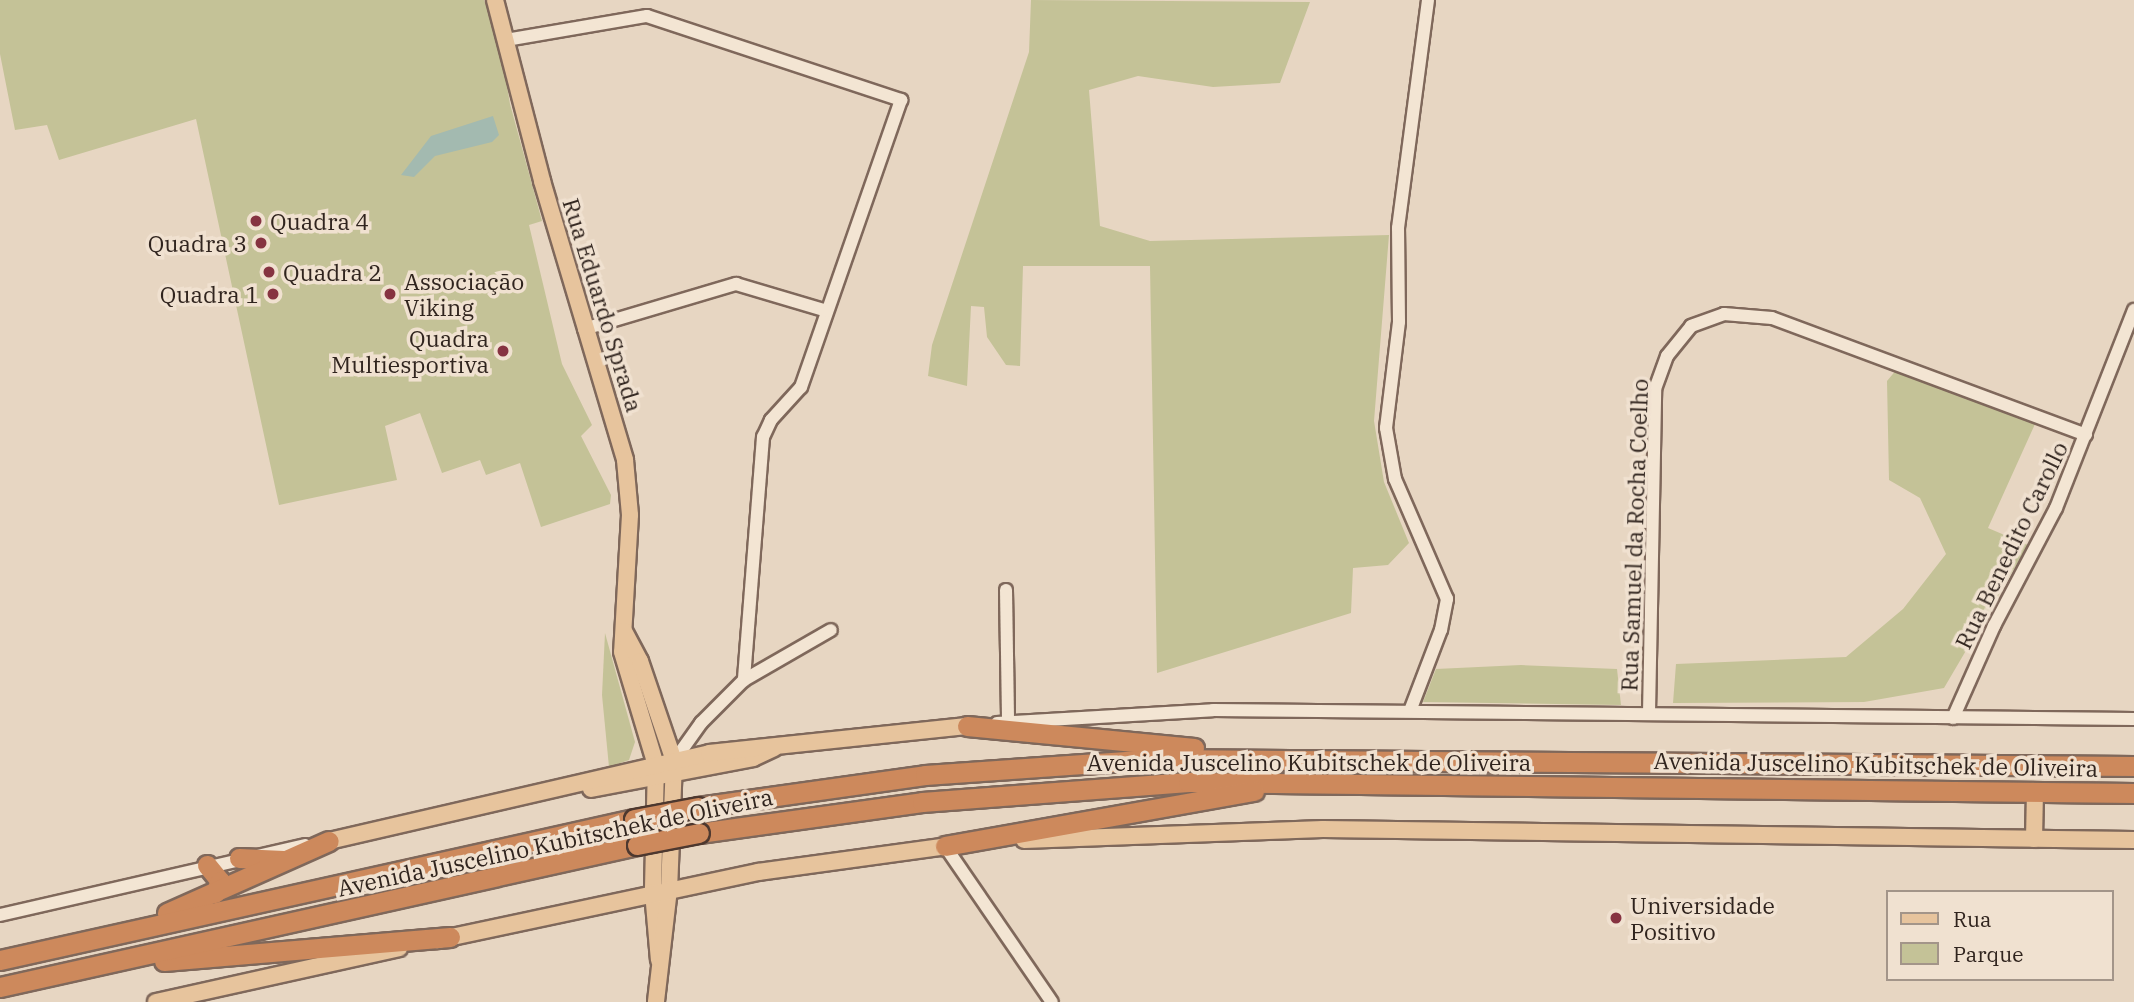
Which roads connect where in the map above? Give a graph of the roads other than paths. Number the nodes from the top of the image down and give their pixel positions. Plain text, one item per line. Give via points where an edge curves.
1 (495, 0) edge
2 (1428, 0) edge
3 (506, 40) junction
4 (2134, 310) edge
5 (827, 311) junction
6 (584, 329) junction
7 (2086, 435) junction
8 (1006, 590) dead end
9 (623, 629) junction
10 (831, 630) dead end
11 (744, 680) junction
12 (1410, 711) junction
13 (1649, 713) junction
14 (1953, 718) junction
15 (2134, 719) edge
16 (1008, 721) junction
17 (701, 723) junction
18 (967, 726) junction
19 (776, 747) junction
20 (709, 753) junction
21 (1387, 758) junction
22 (2134, 766) edge
23 (674, 768) junction
24 (657, 772) junction
25 (1307, 782) junction
26 (2035, 791) junction
27 (2134, 793) edge
28 (2034, 839) junction
29 (2134, 839) edge
30 (330, 841) junction
31 (945, 846) junction
32 (239, 858) junction
33 (284, 861) junction
34 (207, 865) junction
35 (661, 891) junction
36 (215, 893) junction
37 (620, 899) junction
38 (0, 915) edge
39 (656, 923) junction
40 (450, 937) junction
41 (0, 959) edge
42 (659, 960) junction
43 (90, 967) junction
44 (0, 987) edge
45 (156, 1002) edge
46 (656, 1002) edge
47 (1052, 1002) edge

1 - 3 main road, Rua Eduardo Sprada
2 - 12 street via 1398,228 1399,322 1386,428 1395,479 1447,599 1441,630
3 - 5 street via 647,16 901,100
3 - 6 main road, Rua Eduardo Sprada
4 - 7 street, Rua Benedito Carollo
5 - 6 street via 736,284
5 - 11 street via 801,387 771,420 761,446
6 - 9 main road, Rua Eduardo Sprada via 625,460 630,515
7 - 13 street, Rua Samuel da Rocha Coelho via 1772,318 1724,314 1691,326 1667,356 1655,389
7 - 14 street, Rua Benedito Carollo via 2048,527 1994,626
8 - 16 street
9 - 23 main road, Rua Eduardo Sprada via 640,661
9 - 24 main road, Rua Eduardo Sprada via 625,665
10 - 11 street
11 - 17 street
12 - 13 street
12 - 16 street via 1213,710
13 - 14 street
14 - 15 street
16 - 18 street
17 - 20 street via 698,743
17 - 23 street
18 - 19 main road
18 - 21 highway via 1200,748
19 - 20 main road
19 - 23 main road via 753,758
20 - 23 main road
21 - 22 highway, Avenida Juscelino Kubitschek de Oliveira
21 - 41 highway, Avenida Juscelino Kubitschek de Oliveira, bridge via 1041,764 853,783 634,820
23 - 24 main road
23 - 35 main road, Rua Eduardo Sprada
24 - 30 main road
24 - 35 main road, Rua Eduardo Sprada
25 - 26 highway, Avenida Juscelino Kubitschek de Oliveira
25 - 31 highway
25 - 43 highway, Avenida Juscelino Kubitschek de Oliveira, bridge via 1080,787 897,805 699,833
26 - 27 highway, Avenida Juscelino Kubitschek de Oliveira
26 - 28 main road
28 - 29 main road
28 - 31 main road via 1323,829 1145,832
30 - 32 street
30 - 33 highway
31 - 35 main road
31 - 47 street
32 - 33 highway
32 - 34 street
33 - 36 highway
34 - 36 highway via 220,881
34 - 38 street
35 - 37 main road
35 - 39 main road, Rua Eduardo Sprada
35 - 42 main road, Rua Eduardo Sprada
36 - 41 highway via 144,920
37 - 39 main road via 644,907
37 - 40 main road
39 - 42 main road, Rua Eduardo Sprada
40 - 43 highway
40 - 45 main road
42 - 46 main road, Rua Eduardo Sprada
43 - 44 highway, Avenida Juscelino Kubitschek de Oliveira

